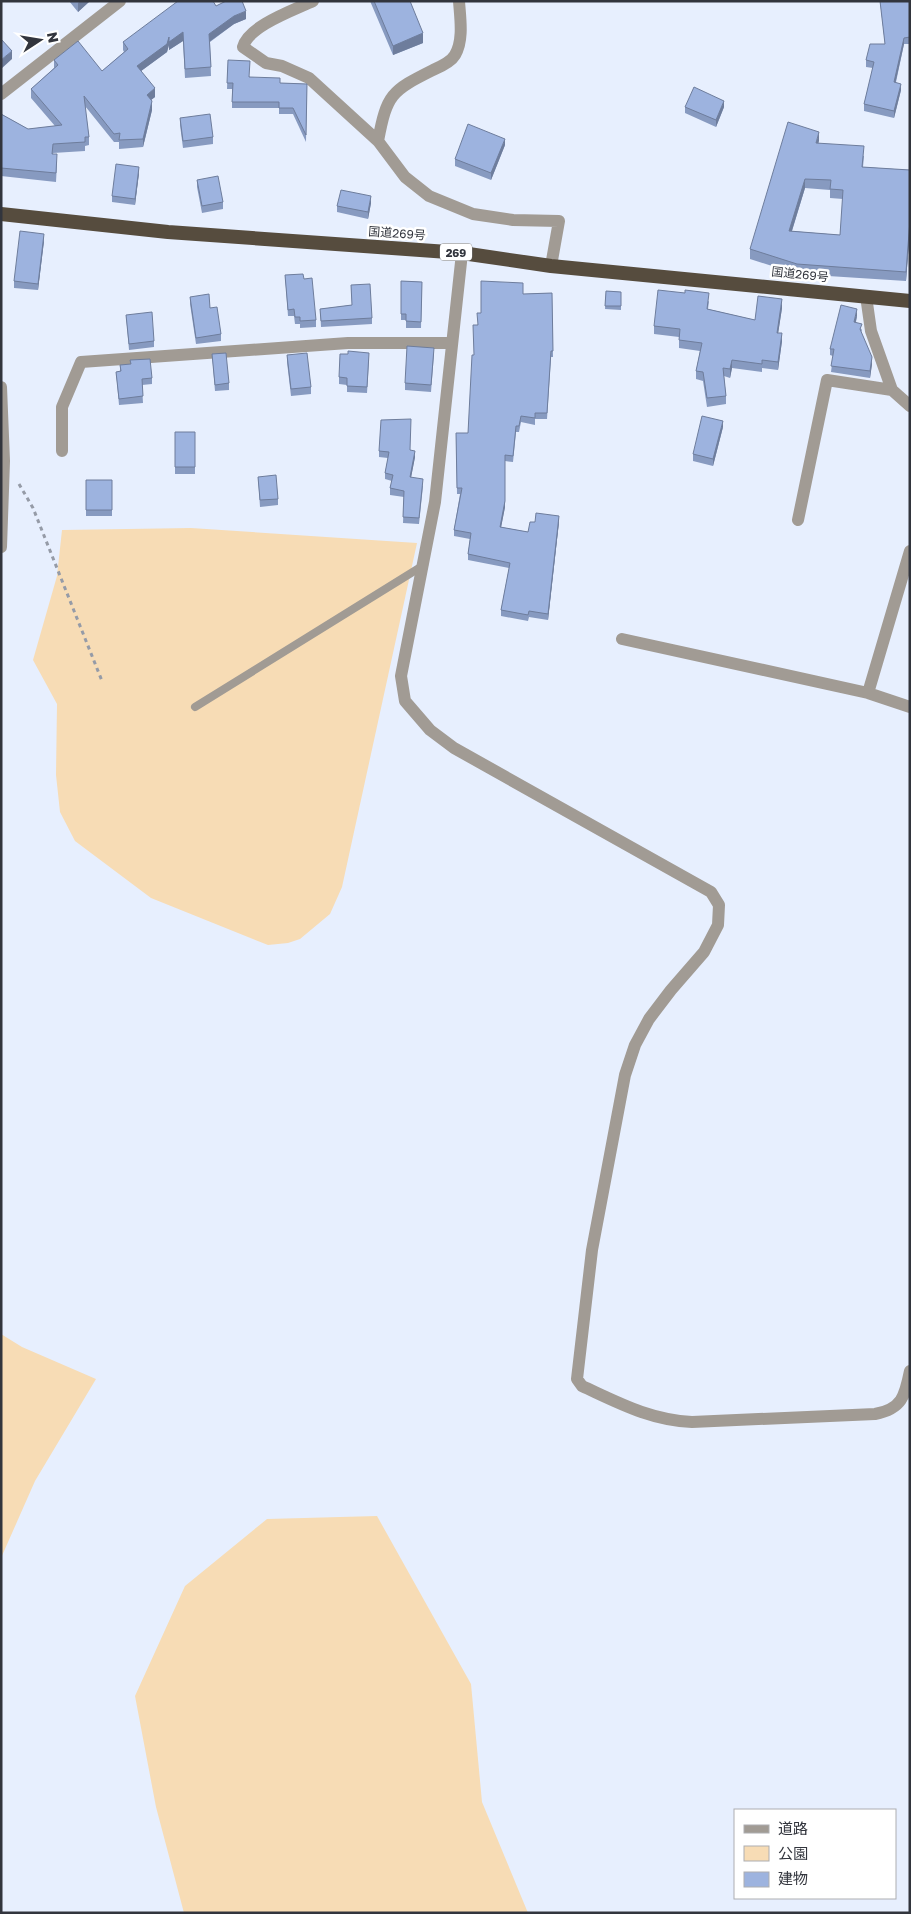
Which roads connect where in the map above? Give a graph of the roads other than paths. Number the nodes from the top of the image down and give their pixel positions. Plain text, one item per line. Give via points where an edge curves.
1 (120, 1) edge
2 (313, 1) edge
3 (459, 1) edge
4 (1, 94) edge
5 (378, 141) junction
6 (1, 214) edge
7 (462, 253) junction
8 (552, 266) junction
9 (866, 296) junction
10 (910, 301) edge
11 (451, 343) junction
12 (1, 387) edge
13 (892, 390) junction
14 (910, 406) edge
15 (62, 451) dead end
16 (798, 520) dead end
17 (1, 547) edge
18 (910, 551) edge
19 (424, 565) junction
20 (622, 639) dead end
21 (868, 693) junction
22 (195, 707) dead end
23 (910, 707) edge
24 (910, 1371) edge

1 - 4 street
2 - 5 street via 258,28 245,39 243,47 266,63 309,78
3 - 5 street via 461,34 455,55 442,66 401,86 390,98
5 - 8 street via 405,176 429,196 473,214 513,220 559,221
6 - 7 highway, 国道269号 / 269 via 168,232
7 - 8 highway, 国道269号 / 269
7 - 11 street
8 - 9 highway, 国道269号 / 269
9 - 10 highway, 国道269号 / 269
9 - 13 street via 871,332
11 - 15 street via 348,343 81,362 62,407
11 - 19 street via 435,502
12 - 17 street via 4,461
13 - 14 street
13 - 16 street via 827,380
18 - 21 street
19 - 22 lane
19 - 24 street via 402,676 405,701 430,730 454,748 711,892 719,905 718,925 704,952 649,1019 635,1045 625,1075 592,1250 577,1379 582,1386 646,1415 668,1421 692,1422 889,1411 906,1389
20 - 21 street
21 - 23 street

